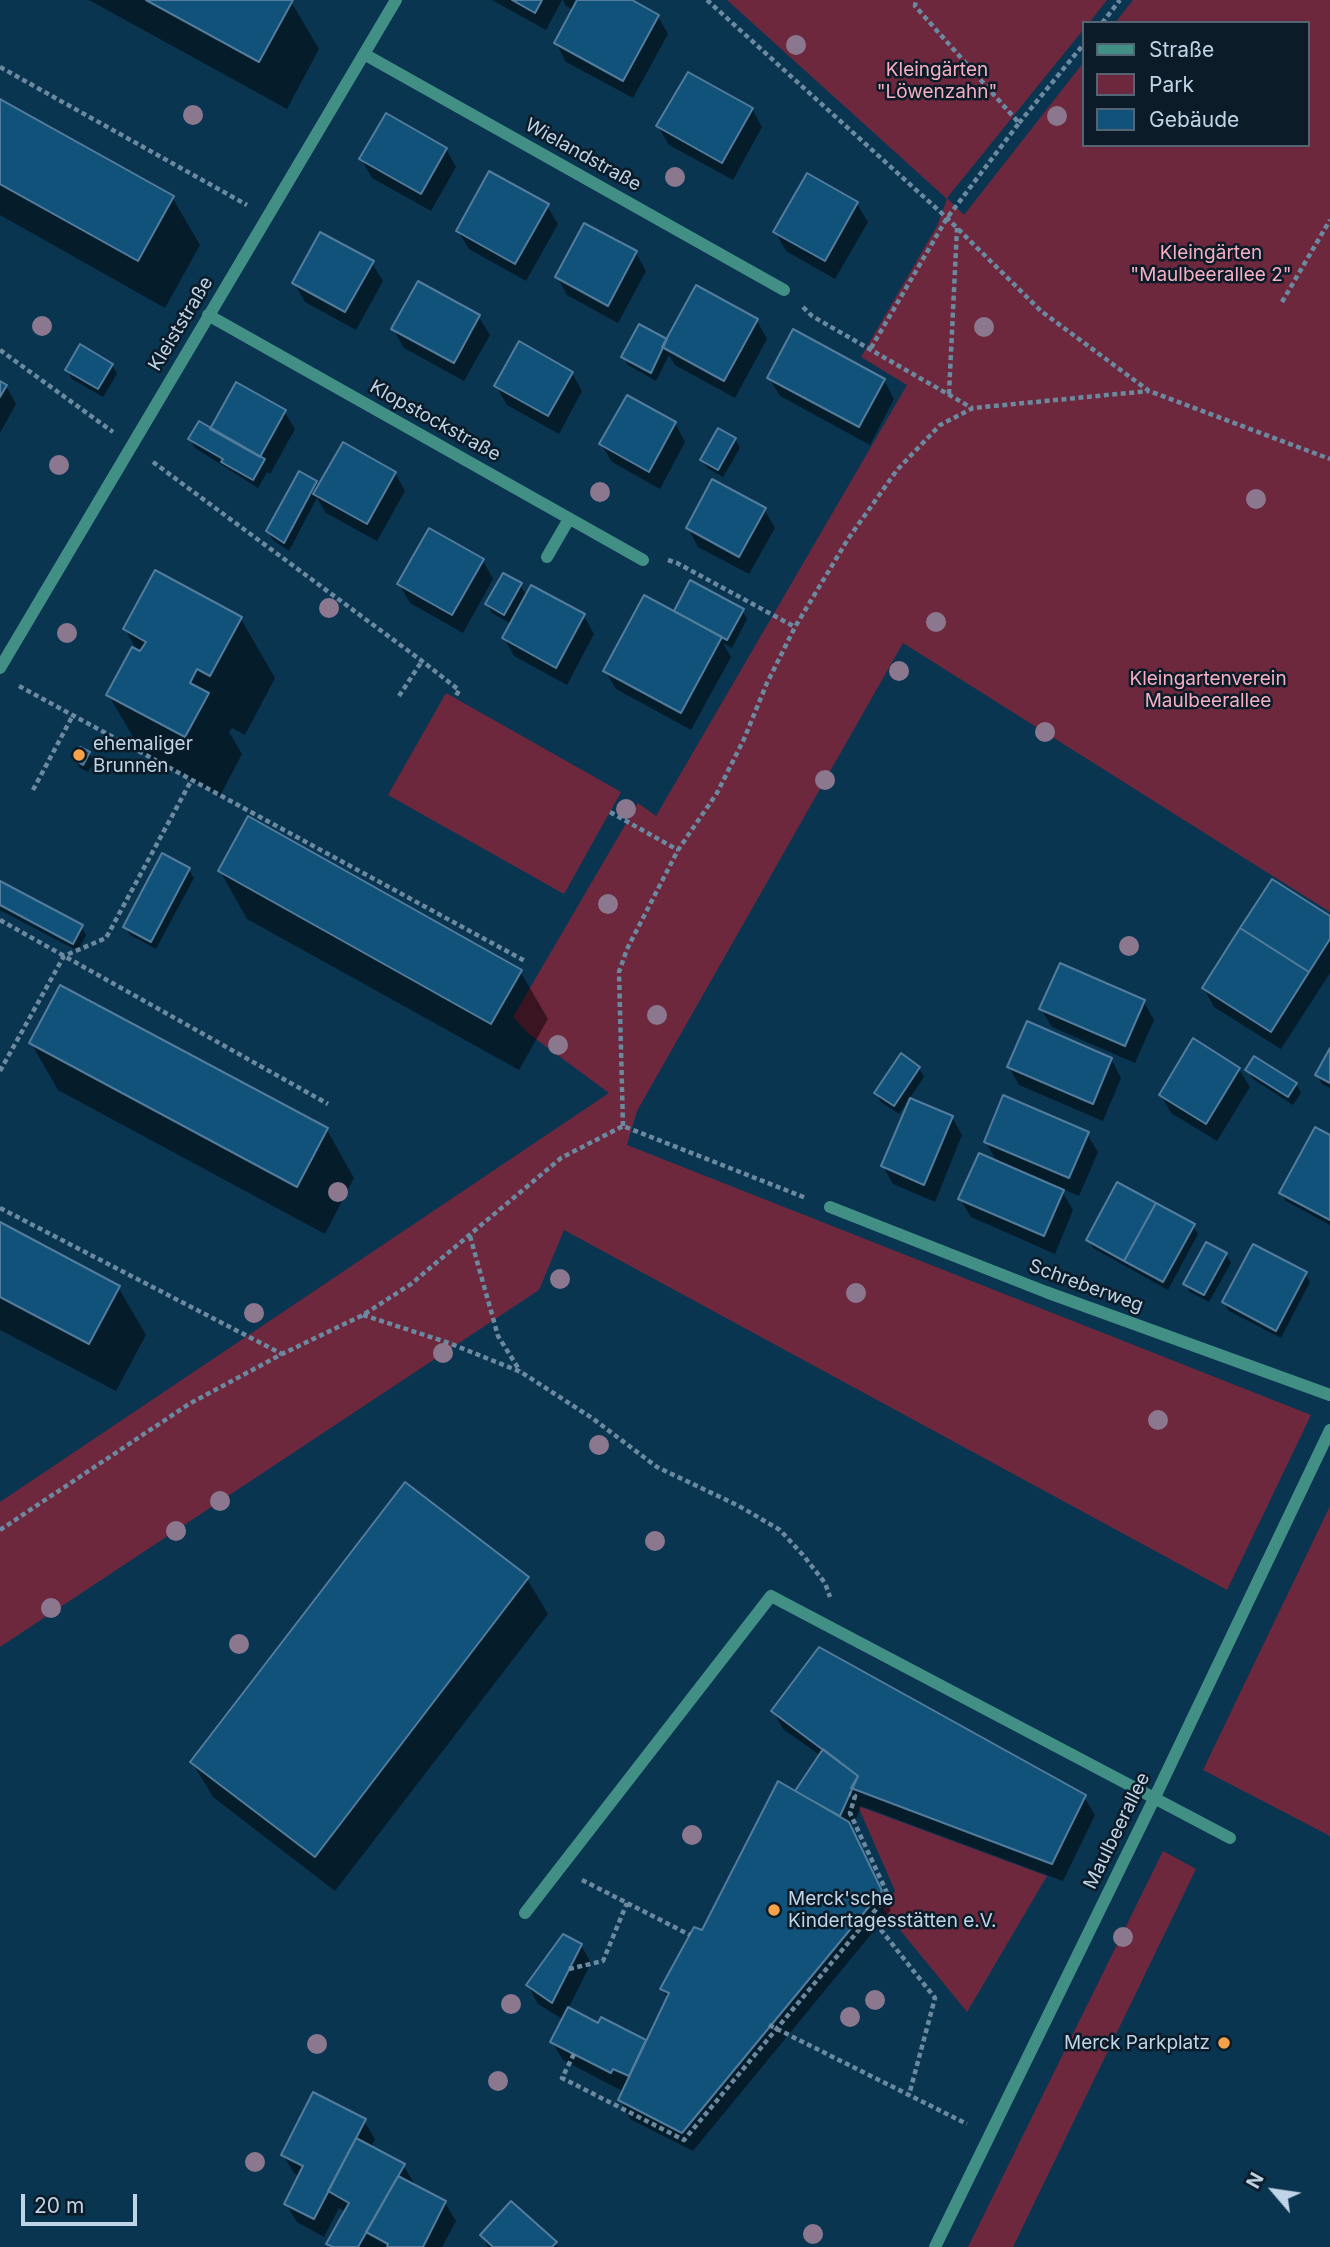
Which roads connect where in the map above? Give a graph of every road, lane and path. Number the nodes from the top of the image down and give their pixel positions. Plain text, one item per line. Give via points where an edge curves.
1 (396, 0) edge
2 (707, 0) edge
3 (916, 0) edge
4 (1120, 0) edge
5 (1103, 21) edge
6 (1082, 46) edge
7 (363, 54) junction
8 (0, 67) edge
9 (1019, 123) junction
10 (267, 216) junction
11 (947, 218) junction
12 (1330, 220) edge
13 (957, 228) junction
14 (784, 290) joint
15 (1283, 302) dead end
16 (208, 315) junction
17 (871, 348) junction
18 (0, 350) edge
19 (1149, 391) junction
20 (949, 394) junction
21 (973, 408) junction
22 (131, 445) junction
23 (1330, 459) edge
24 (569, 519) junction
25 (547, 557) dead end
26 (643, 560) joint
27 (796, 627) junction
28 (422, 661) junction
29 (0, 668) edge
30 (12, 682) dead end
31 (399, 696) dead end
32 (455, 698) dead end
33 (72, 717) junction
34 (191, 781) junction
35 (33, 790) dead end
36 (610, 811) dead end
37 (678, 850) junction
38 (0, 920) edge
39 (64, 956) junction
40 (525, 961) dead end
41 (0, 1071) edge
42 (328, 1104) dead end
43 (623, 1126) junction
44 (830, 1207) joint
45 (0, 1208) edge
46 (470, 1236) junction
47 (363, 1315) junction
48 (282, 1354) junction
49 (521, 1372) junction
50 (1330, 1395) edge
51 (1330, 1430) edge
52 (0, 1530) edge
53 (843, 1634) junction
54 (849, 1794) dead end
55 (1154, 1799) junction
56 (1230, 1838) dead end
57 (559, 1868) junction
58 (627, 1903) junction
59 (525, 1913) dead end
60 (870, 1916) junction
61 (690, 1935) dead end
62 (569, 1969) dead end
63 (769, 2025) dead end
64 (775, 2028) junction
65 (575, 2054) dead end
66 (909, 2095) junction
67 (990, 2135) junction
68 (934, 2247) edge

1 - 7 street, Kleiststraße
2 - 11 path
3 - 9 path via 915,6
4 - 5 path
6 - 9 path
7 - 10 street, Kleiststraße
7 - 14 street, Wielandstraße
8 - 10 path
9 - 11 path
10 - 16 street, Kleiststraße
11 - 13 path
11 - 17 path
12 - 15 path
13 - 19 path via 1041,311
13 - 20 path
14 - 17 path via 812,316
16 - 22 street, Kleiststraße
16 - 24 street, Klopstockstraße
17 - 20 path
18 - 22 path
19 - 21 path
19 - 23 path
20 - 21 path
21 - 27 path via 940,425 897,470 848,539
22 - 28 path
22 - 29 street, Kleiststraße
24 - 25 street
24 - 26 street, Klopstockstraße
26 - 27 path via 677,563
27 - 37 path via 717,793
28 - 31 path
28 - 32 path via 459,690
30 - 33 path
33 - 34 path
33 - 35 path
34 - 39 path via 106,938
34 - 40 path
36 - 37 path
37 - 43 path via 619,972
38 - 39 path
39 - 41 path
39 - 42 path
43 - 44 path
43 - 46 path via 561,1158
44 - 50 street, Schreberweg via 1046,1292
45 - 48 path
46 - 47 path via 411,1284
46 - 49 path via 498,1336
47 - 48 path
47 - 49 path
48 - 52 path via 189,1404
49 - 53 path via 657,1467 780,1530 825,1583
51 - 55 street, Maulbeerallee
53 - 55 street
53 - 57 street via 771,1597
54 - 60 path via 855,1796 850,1813 888,1895
55 - 56 street
55 - 67 street, Maulbeerallee
57 - 58 path
57 - 59 street
58 - 61 path
58 - 62 path via 603,1961
60 - 64 path
60 - 66 path via 935,1998
63 - 64 path
64 - 65 path via 684,2140 562,2078
64 - 66 path
66 - 67 path
67 - 68 street, Maulbeerallee

